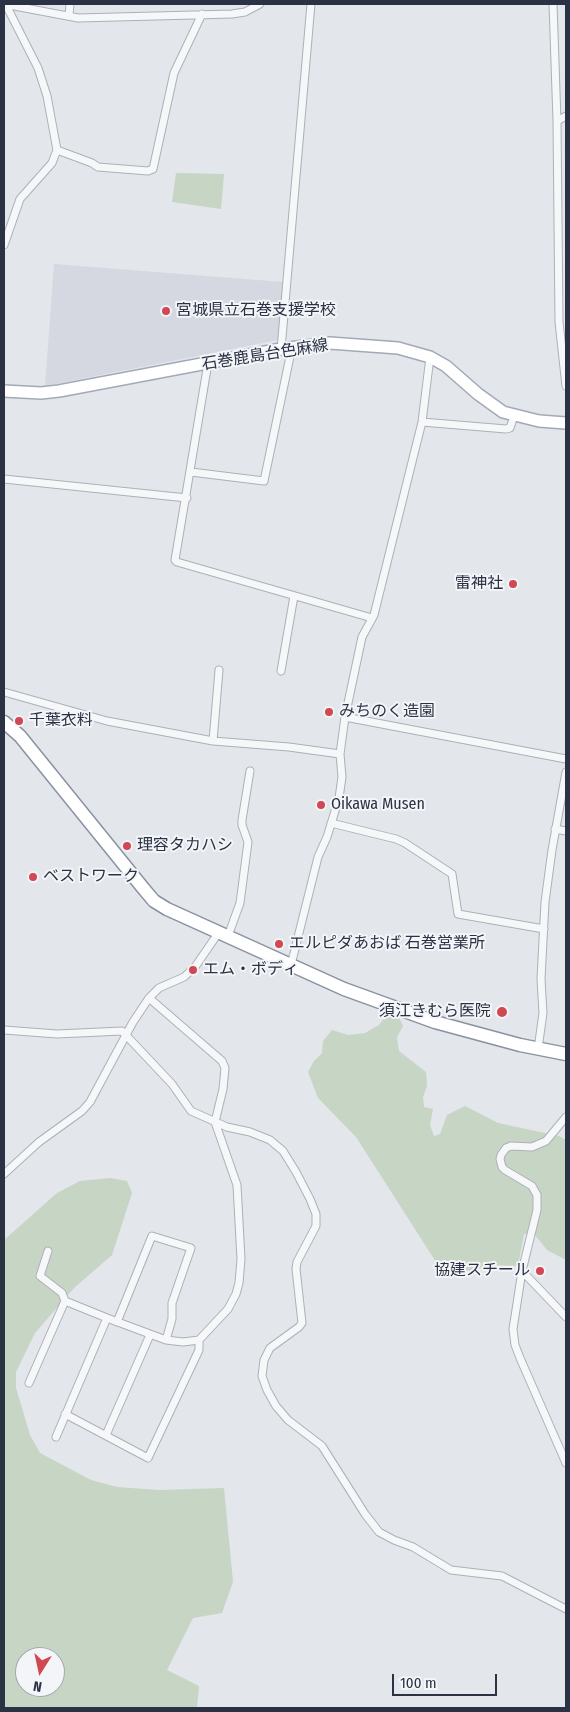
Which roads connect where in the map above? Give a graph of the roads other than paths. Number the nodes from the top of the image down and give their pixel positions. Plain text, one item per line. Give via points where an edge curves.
1 (5, 4) edge
2 (70, 4) edge
3 (260, 4) edge
4 (311, 4) edge
5 (553, 4) edge
6 (202, 14) junction
7 (68, 16) junction
8 (566, 116) edge
9 (557, 121) junction
10 (57, 150) junction
11 (4, 245) edge
12 (292, 347) junction
13 (280, 349) junction
14 (430, 357) junction
15 (208, 363) junction
16 (566, 386) edge
17 (4, 391) edge
18 (514, 416) junction
19 (422, 422) junction
20 (566, 423) edge
21 (191, 472) junction
22 (4, 479) edge
23 (187, 498) junction
24 (294, 596) junction
25 (372, 618) junction
26 (219, 670) dead end
27 (281, 671) dead end
28 (4, 692) edge
29 (345, 717) junction
30 (4, 722) edge
31 (213, 740) junction
32 (340, 754) junction
33 (566, 759) edge
34 (250, 771) dead end
35 (566, 772) edge
36 (330, 823) junction
37 (555, 829) junction
38 (566, 831) edge
39 (544, 929) junction
40 (224, 934) junction
41 (291, 965) junction
42 (149, 998) junction
43 (4, 1030) edge
44 (127, 1035) junction
45 (538, 1049) junction
46 (566, 1054) edge
47 (566, 1117) edge
48 (216, 1122) junction
49 (4, 1174) edge
50 (48, 1251) dead end
51 (522, 1271) junction
52 (65, 1300) junction
53 (566, 1317) edge
54 (107, 1318) junction
55 (117, 1322) junction
56 (150, 1334) junction
57 (166, 1340) junction
58 (198, 1340) junction
59 (29, 1383) dead end
60 (65, 1414) junction
61 (106, 1435) junction
62 (56, 1437) dead end
63 (566, 1463) edge
64 (566, 1609) edge

1 - 7 street
1 - 10 street via 38,68
2 - 7 street
3 - 6 street via 245,12
4 - 13 street
5 - 9 street
6 - 7 street
6 - 10 street via 174,73 153,170 98,167
8 - 9 street
9 - 16 street via 560,322
10 - 11 street via 52,163 20,199
12 - 13 main road, 石巻鹿島台色麻線
12 - 14 main road, 石巻鹿島台色麻線 via 330,342 398,348
12 - 21 street via 264,481
13 - 15 main road, 石巻鹿島台色麻線
14 - 18 main road, 石巻鹿島台色麻線 via 458,375 493,405
14 - 19 street
15 - 17 main road, 石巻鹿島台色麻線 via 48,393
15 - 21 street
18 - 19 street via 510,428 506,429
18 - 20 main road, 石巻鹿島台色麻線 via 539,422
19 - 25 street
21 - 23 street
22 - 23 street
23 - 24 street via 175,557 177,562
24 - 25 street
24 - 27 street
25 - 29 street via 362,638
26 - 31 street
28 - 31 street via 107,721
29 - 32 street
29 - 33 street
30 - 40 highway via 20,736 154,900
31 - 32 street
32 - 36 street via 340,798
34 - 40 street via 242,820 248,842 240,903
35 - 37 street
36 - 39 street via 396,839 452,874 458,914
36 - 41 street via 318,857
37 - 38 street
37 - 39 street
39 - 45 street via 543,1013
40 - 41 highway
40 - 42 street via 184,977 159,988
41 - 45 highway via 344,989 435,1022
42 - 44 street
42 - 48 street via 222,1061 225,1068 223,1089
43 - 44 street via 57,1034 122,1031
44 - 48 street via 172,1084 191,1111
44 - 49 street via 90,1102
45 - 46 highway
47 - 51 street via 551,1137 542,1143 532,1147 511,1146 501,1155 502,1167 532,1186 537,1195 537,1210
48 - 58 street via 238,1185 241,1259 239,1283 228,1310
48 - 64 street via 270,1140 283,1151 316,1214 316,1226 296,1269 302,1323 270,1348 264,1360 262,1376 276,1406 288,1420 322,1446 379,1532 413,1547 451,1570 502,1576
50 - 52 street via 40,1276 62,1293
51 - 53 street
51 - 63 street via 513,1329 515,1345
52 - 54 street
52 - 59 street
54 - 55 street
54 - 60 street
55 - 56 street
55 - 57 street via 152,1236 192,1248 172,1303 172,1319
56 - 57 street
56 - 61 street
57 - 58 street
58 - 61 street via 199,1350 148,1458
60 - 61 street
60 - 62 street

